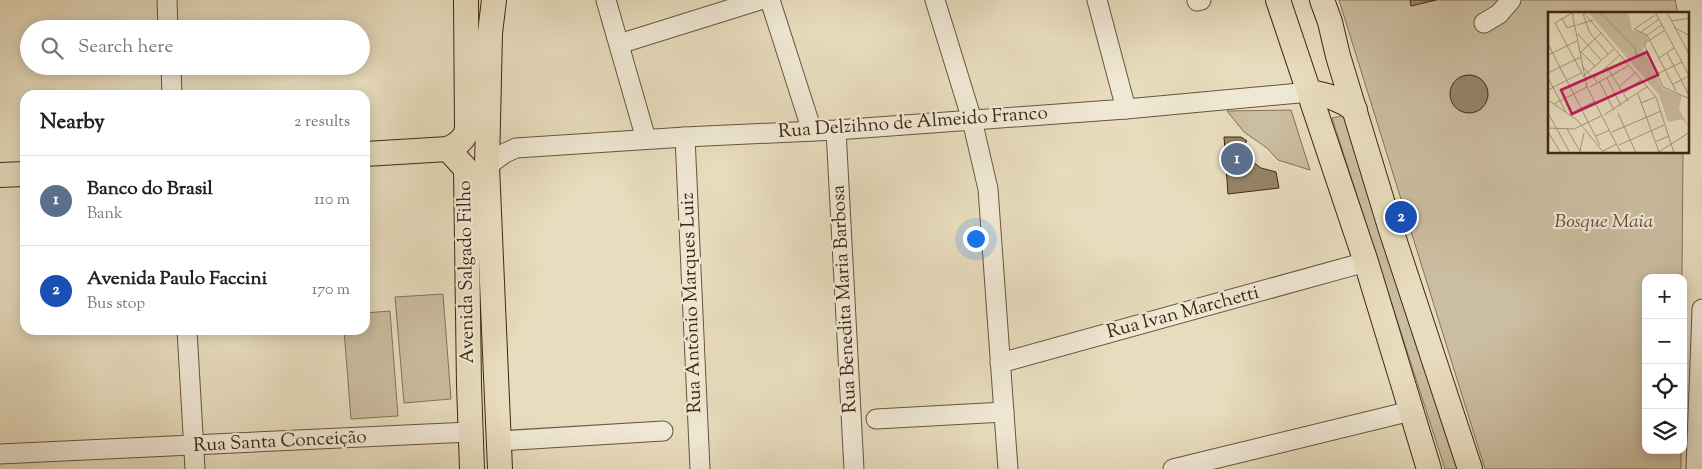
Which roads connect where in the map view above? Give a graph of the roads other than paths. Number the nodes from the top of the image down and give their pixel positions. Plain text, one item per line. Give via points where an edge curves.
1 (167, 0) edge
2 (464, 0) edge
3 (494, 0) edge
4 (606, 0) edge
5 (760, 0) edge
6 (770, 0) edge
7 (934, 0) edge
8 (1096, 0) edge
9 (1278, 0) edge
10 (1322, 0) edge
11 (168, 20) edge
12 (619, 44) junction
13 (171, 75) edge
14 (172, 90) edge
15 (1310, 92) junction
16 (1126, 109) junction
17 (1355, 110) junction
18 (972, 120) junction
19 (488, 124) junction
20 (836, 130) junction
21 (812, 131) junction
22 (686, 137) junction
23 (646, 139) junction
24 (516, 148) junction
25 (448, 149) junction
26 (370, 154) edge
27 (487, 166) junction
28 (20, 174) edge
29 (0, 176) edge
30 (1366, 262) junction
31 (1702, 309) edge
32 (187, 335) edge
33 (1000, 363) junction
34 (1411, 411) junction
35 (1004, 412) junction
36 (876, 419) dead end
37 (663, 431) dead end
38 (470, 432) junction
39 (498, 441) junction
40 (194, 446) junction
41 (1699, 448) edge
42 (0, 454) edge
43 (195, 469) edge
44 (472, 469) edge
45 (500, 469) edge
46 (700, 469) edge
47 (854, 469) edge
48 (1008, 469) edge
49 (1173, 469) edge
50 (1429, 469) edge
51 (1470, 469) edge
52 (1696, 469) edge

1 - 11 street
2 - 25 main road via 467,130 460,142
3 - 19 main road, Avenida Salgado Filho
4 - 12 street
5 - 12 street
6 - 21 street
7 - 18 street
8 - 16 street
9 - 15 main road
10 - 17 main road
12 - 23 street
13 - 14 street
15 - 16 street, Rua Delzihno de Almeido Franco
15 - 17 main road via 1334,97
15 - 30 main road
16 - 18 street, Rua Delzihno de Almeido Franco
17 - 51 main road
18 - 20 street, Rua Delzihno de Almeido Franco
18 - 33 street via 988,189
19 - 24 street via 497,136
19 - 27 main road, Avenida Salgado Filho
20 - 21 street, Rua Delzihno de Almeido Franco
20 - 47 street, Rua Benedita Maria Barbosa
21 - 22 street, Rua Delzihno de Almeido Franco
22 - 23 street, Rua Delzihno de Almeido Franco
22 - 46 street, Rua Antônio Marques Luiz
23 - 24 street, Rua Delzihno de Almeido Franco
24 - 27 street, Rua Delzihno de Almeido Franco
25 - 26 main road
25 - 38 main road, Avenida Salgado Filho via 466,169
27 - 39 main road, Avenida Salgado Filho
28 - 29 main road
30 - 33 street, Rua Ivan Marchetti
30 - 34 main road
31 - 41 street
32 - 40 street
33 - 35 street
34 - 49 street
34 - 50 main road
35 - 36 street
35 - 48 street
37 - 39 street
38 - 40 street, Rua Santa Conceição via 365,446
38 - 44 main road, Avenida Salgado Filho
39 - 45 main road, Avenida Salgado Filho
40 - 42 street, Rua Santa Conceição
40 - 43 street
41 - 52 street

